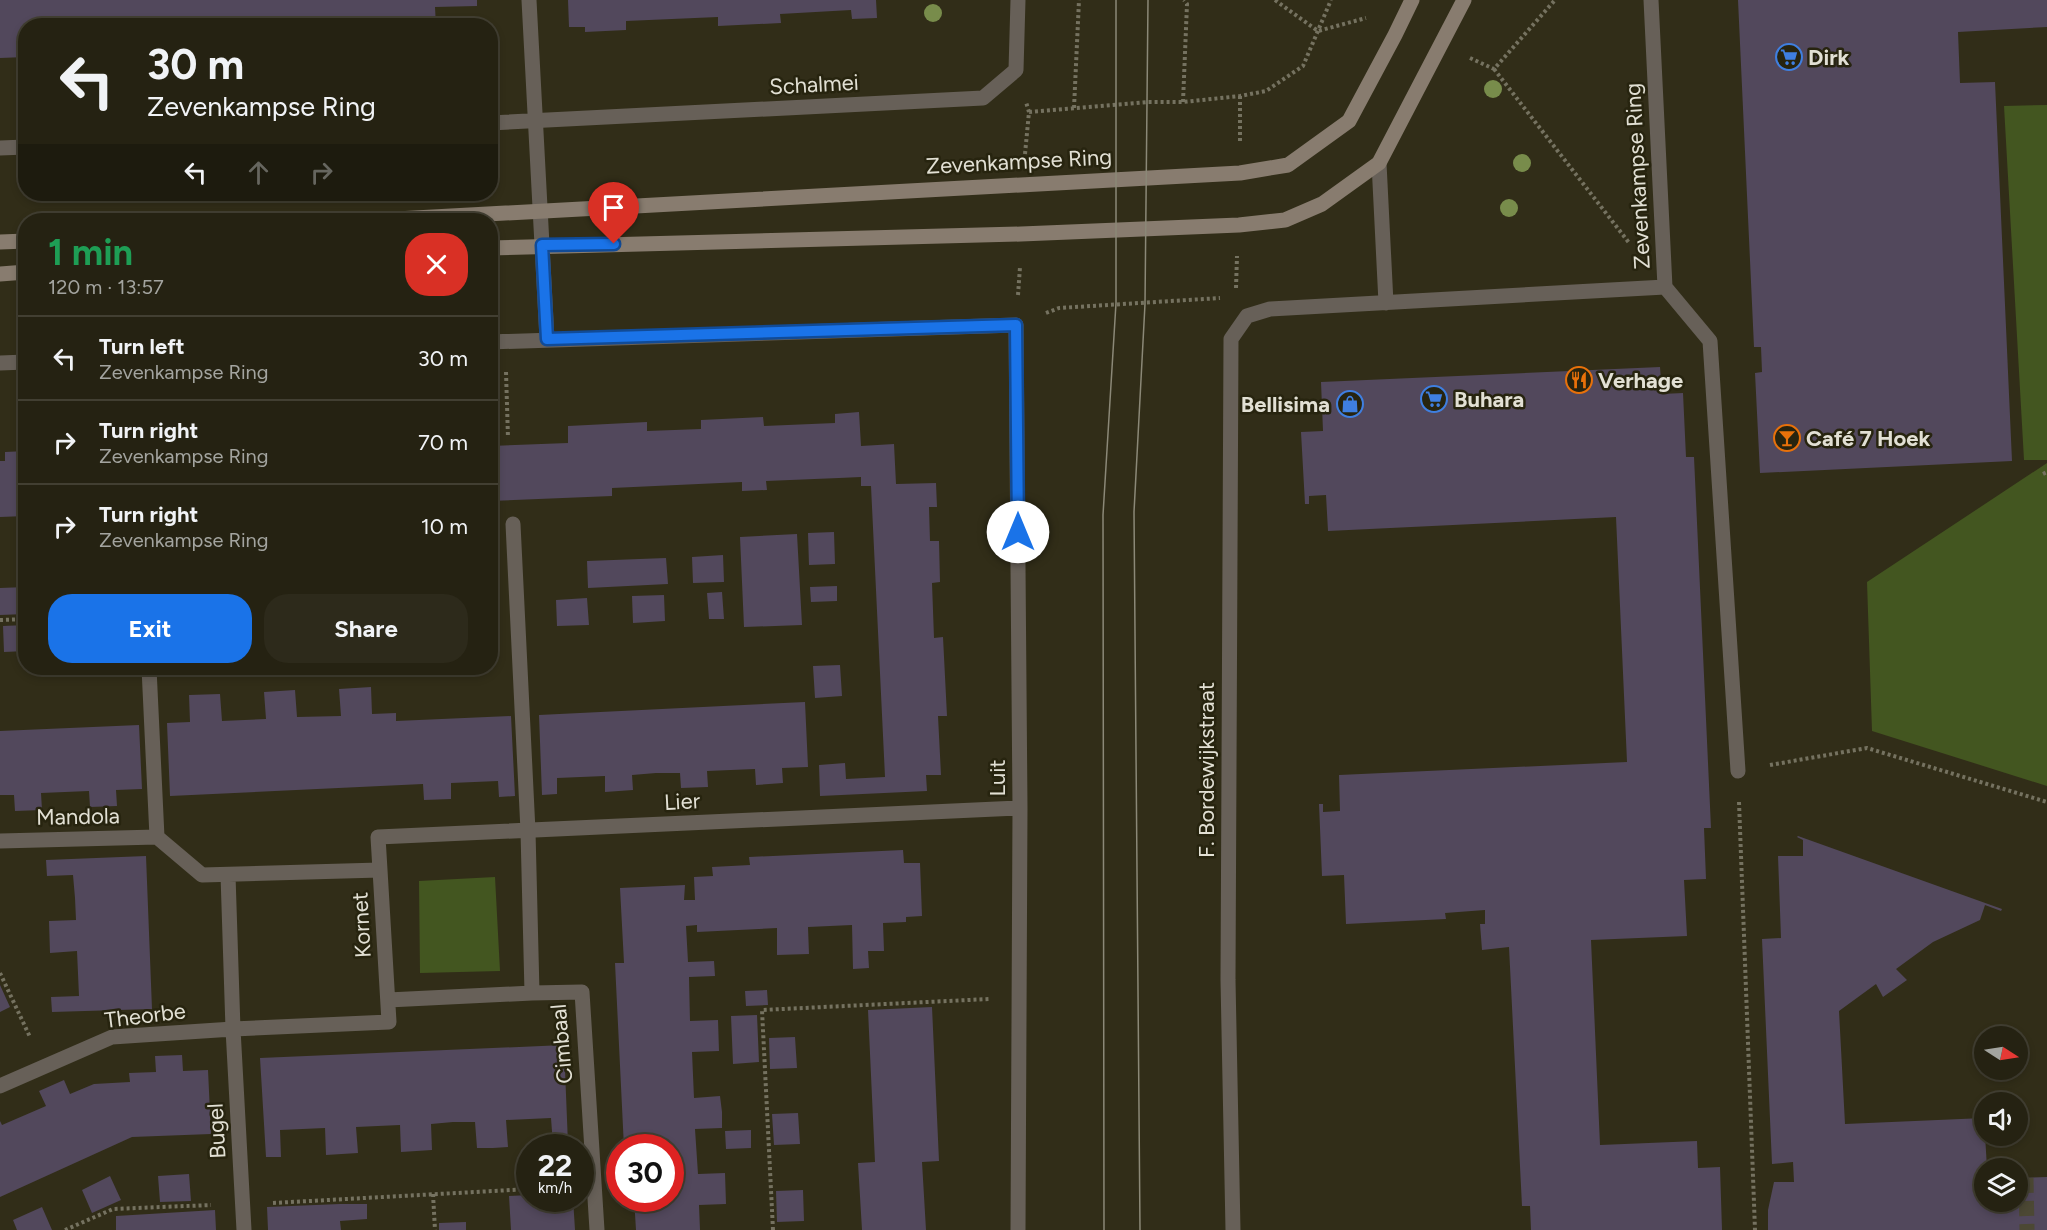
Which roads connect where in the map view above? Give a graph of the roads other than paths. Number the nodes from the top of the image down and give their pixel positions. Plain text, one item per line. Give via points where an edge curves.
1 (529, 0) edge
2 (1018, 0) edge
3 (1412, 0) edge
4 (1464, 0) edge
5 (1651, 0) edge
6 (534, 121) junction
7 (498, 123) edge
8 (18, 147) edge
9 (0, 148) edge
10 (1378, 163) junction
11 (540, 211) junction
12 (498, 213) edge
13 (18, 241) edge
14 (0, 242) edge
15 (542, 245) junction
16 (498, 248) edge
17 (18, 273) edge
18 (0, 274) edge
19 (1665, 287) junction
20 (1386, 303) junction
21 (1247, 316) joint
22 (547, 339) junction
23 (498, 341) edge
24 (18, 362) edge
25 (0, 363) edge
26 (513, 524) dead end
27 (148, 675) edge
28 (1737, 771) road end
29 (1020, 808) junction
30 (528, 831) junction
31 (157, 837) junction
32 (0, 840) edge
33 (380, 870) junction
34 (228, 875) junction
35 (532, 993) junction
36 (388, 1000) junction
37 (233, 1029) junction
38 (0, 1086) edge
39 (244, 1230) edge
40 (597, 1230) edge
41 (1018, 1230) edge
42 (1233, 1230) edge

1 - 6 street
2 - 6 street, Schalmei via 1016,70 983,98
3 - 11 street, Zevenkampse Ring via 1349,121 1288,165 1239,173
4 - 10 street
5 - 19 street, Zevenkampse Ring
6 - 7 street
6 - 11 street
8 - 9 street
10 - 15 street via 1322,204 1285,220 1239,225
10 - 20 street
11 - 12 street, Zevenkampse Ring
11 - 15 street
13 - 14 street
15 - 16 street
15 - 22 street
17 - 18 street
19 - 20 street, Zevenkampse Ring
19 - 28 street via 1710,341
20 - 21 street, Zevenkampse Ring via 1270,309
21 - 42 street, F. Bordewijkstraat via 1231,339 1228,980
22 - 23 street
22 - 29 street, Luit via 1016,325
24 - 25 street
26 - 30 street, Cimbaal
27 - 31 street
29 - 30 street, Lier
29 - 41 street, Luit
30 - 33 street, Lier via 378,837
30 - 35 street, Cimbaal
31 - 32 street, Mandola
31 - 34 street, Kornet via 201,875
33 - 34 street, Kornet
33 - 36 street, Kornet
34 - 37 street, Bugel
35 - 36 street
35 - 40 street, Cimbaal via 582,992
36 - 37 street, Kornet via 389,1022
37 - 38 street, Theorbe via 112,1037
37 - 39 street, Bugel

